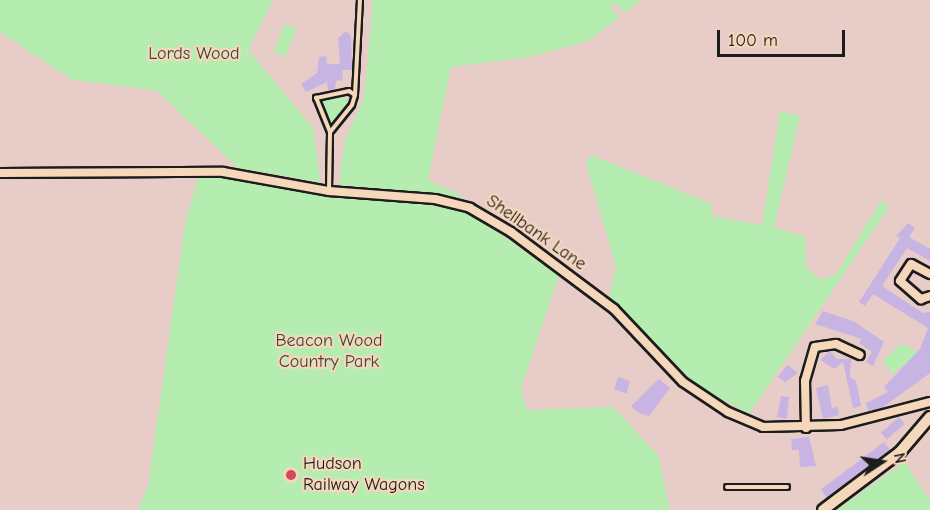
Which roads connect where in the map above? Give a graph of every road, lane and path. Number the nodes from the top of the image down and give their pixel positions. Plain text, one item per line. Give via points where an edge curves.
1 (360, 0) edge
2 (355, 95) junction
3 (330, 132) junction
4 (0, 173) edge
5 (329, 191) junction
6 (930, 274) edge
7 (930, 296) edge
8 (860, 355) dead end
9 (930, 402) edge
10 (930, 417) edge
11 (806, 428) junction
12 (727, 487) dead end
13 (787, 487) dead end
14 (823, 510) edge

1 - 2 lane
2 - 3 lane via 348,111
2 - 3 lane via 349,91 316,98
3 - 5 lane
4 - 5 street, Shellbank Lane via 223,172
5 - 11 street, Shellbank Lane via 435,199 470,208 511,232 614,309 676,376 705,399 763,427
6 - 7 street via 911,264 900,281 921,299
8 - 11 street via 836,344 816,347 804,383
9 - 11 street, Shellbank Lane via 855,422
10 - 14 main road via 900,452
12 - 13 lane

